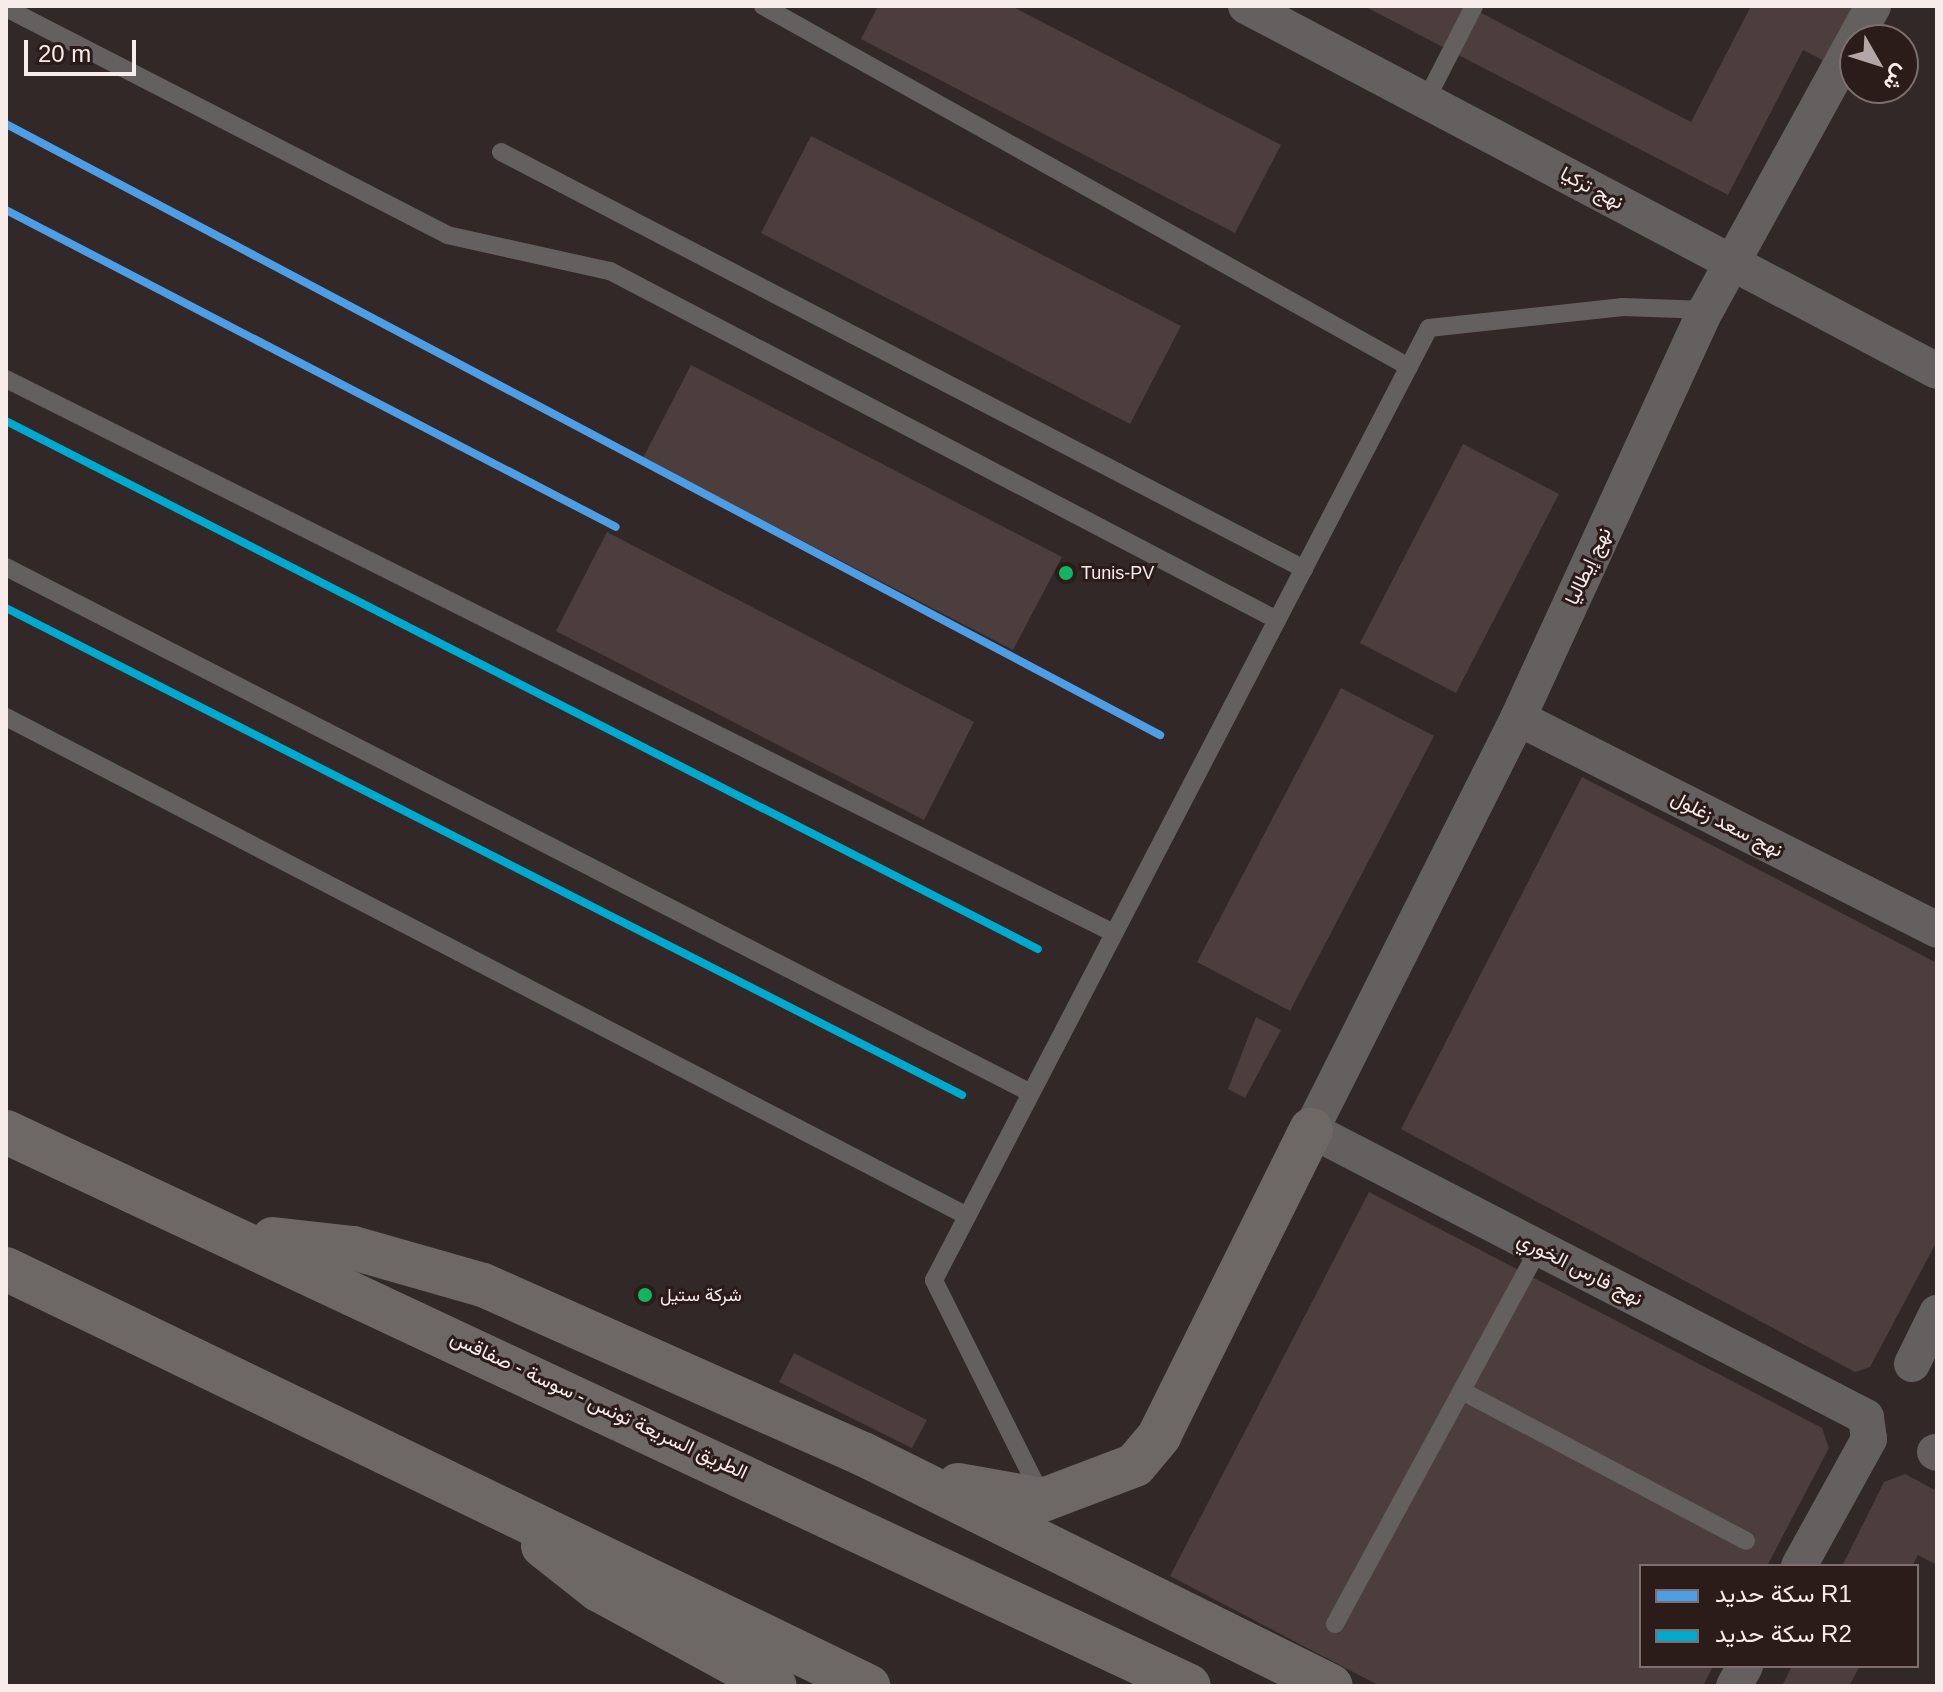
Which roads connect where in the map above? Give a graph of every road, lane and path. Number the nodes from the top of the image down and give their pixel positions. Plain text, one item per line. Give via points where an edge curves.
1 (763, 6) edge
2 (1246, 6) edge
3 (1474, 6) edge
4 (1873, 6) edge
5 (6, 8) edge
6 (1426, 100) junction
7 (501, 152) dead end
8 (1734, 262) junction
9 (1706, 310) junction
10 (1409, 367) junction
11 (1937, 371) edge
12 (6, 379) edge
13 (6, 567) edge
14 (1304, 569) junction
15 (1277, 620) junction
16 (6, 717) edge
17 (1518, 718) junction
18 (1937, 930) edge
19 (1114, 933) junction
20 (1031, 1093) junction
21 (1311, 1130) junction
22 (6, 1132) edge
23 (967, 1216) junction
24 (238, 1235) junction
25 (1539, 1248) junction
26 (6, 1269) edge
27 (1937, 1313) edge
28 (1912, 1364) dead end
29 (1462, 1391) junction
30 (863, 1454) junction
31 (472, 1490) junction
32 (1043, 1500) junction
33 (1746, 1541) dead end
34 (1800, 1564) edge
35 (1335, 1624) dead end
36 (1744, 1668) edge
37 (775, 1686) edge
38 (868, 1686) edge
39 (1189, 1686) edge
40 (1331, 1686) edge
41 (1734, 1686) edge

1 - 10 lane
2 - 6 street, نهج تركيا
3 - 6 lane
4 - 8 street, نهج إيطاليا
5 - 15 lane via 447,235 610,271
6 - 8 street, نهج تركيا
7 - 14 lane
8 - 9 street, نهج إيطاليا
8 - 11 street, نهج تركيا
9 - 10 lane via 1623,307 1429,328
9 - 17 street, نهج إيطاليا
10 - 14 lane
12 - 19 lane
13 - 20 lane
14 - 15 lane
15 - 19 lane
16 - 23 lane
17 - 18 street, نهج سعد زغلول
17 - 21 street, نهج إيطاليا
19 - 20 lane
20 - 23 lane
21 - 25 street, نهج فارس الخوري
21 - 32 highway via 1159,1436 1135,1465 1112,1479
22 - 24 highway, الطريق السريعة تونس - سوسة - صفاقس
23 - 32 lane via 934,1280
24 - 30 highway via 353,1248 483,1285
24 - 39 highway, الطريق السريعة تونس - سوسة - صفاقس
25 - 29 lane
25 - 34 street, نهج فارس الخوري via 1866,1417 1869,1439
26 - 31 highway
27 - 28 street
29 - 33 lane
29 - 35 lane
30 - 32 highway via 940,1481
30 - 40 highway
31 - 37 highway via 599,1590
31 - 38 highway
36 - 41 street

